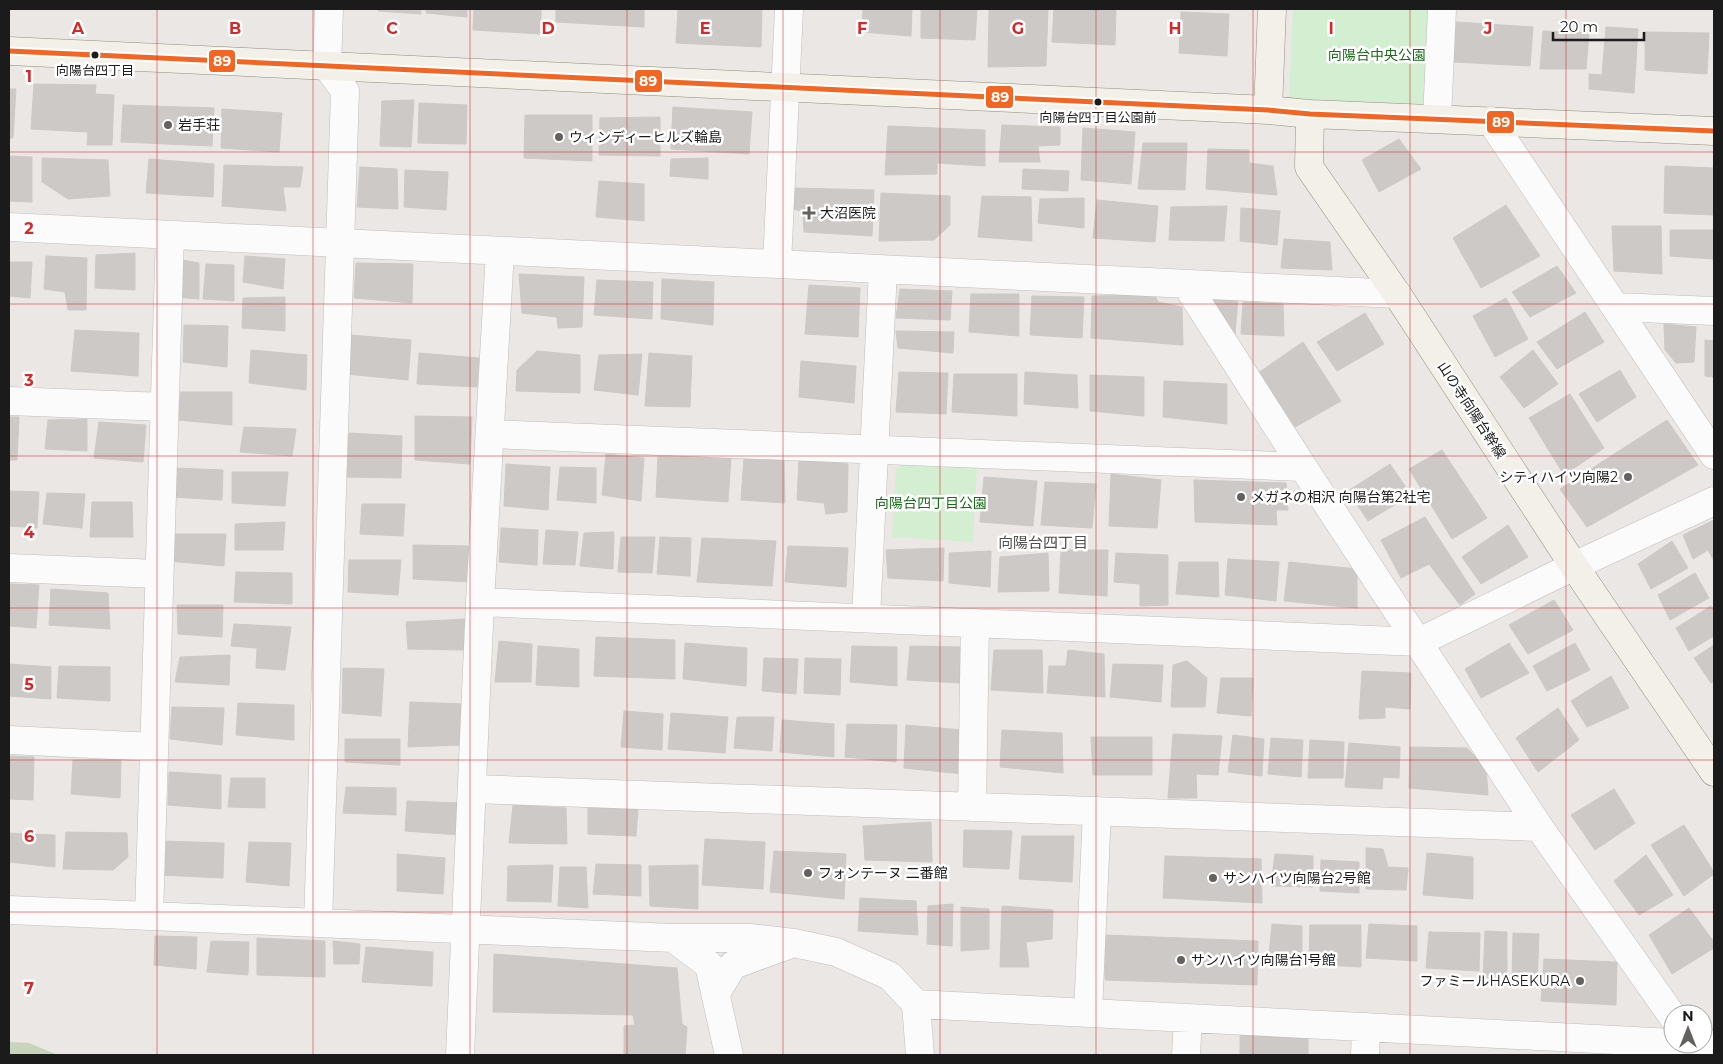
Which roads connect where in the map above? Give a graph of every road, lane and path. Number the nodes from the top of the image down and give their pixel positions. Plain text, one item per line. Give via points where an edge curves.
1 (329, 9) edge
2 (788, 9) edge
3 (1272, 9) edge
4 (1442, 9) edge
5 (9, 51) edge
6 (327, 66) junction
7 (785, 87) junction
8 (1268, 110) junction
9 (1310, 114) junction
10 (1437, 119) junction
11 (1491, 121) junction
12 (1714, 131) edge
13 (9, 227) edge
14 (170, 235) junction
15 (340, 243) junction
16 (500, 251) junction
17 (777, 264) junction
18 (883, 270) junction
19 (1186, 284) junction
20 (1397, 294) junction
21 (1615, 307) junction
22 (1714, 311) edge
23 (9, 400) edge
24 (164, 407) junction
25 (490, 434) junction
26 (874, 450) junction
27 (1714, 455) edge
28 (1302, 467) junction
29 (1714, 501) edge
30 (1574, 566) junction
31 (9, 568) edge
32 (159, 574) junction
33 (480, 602) junction
34 (866, 618) junction
35 (975, 623) junction
36 (1418, 642) junction
37 (9, 740) edge
38 (154, 747) junction
39 (1714, 772) edge
40 (472, 789) junction
41 (972, 807) junction
42 (1097, 811) junction
43 (1539, 827) junction
44 (9, 910) edge
45 (149, 916) junction
46 (318, 923) junction
47 (466, 929) junction
48 (673, 938) junction
49 (794, 943) junction
50 (716, 993) junction
51 (916, 1004) junction
52 (1664, 1004) edge
53 (1088, 1013) junction
54 (1188, 1018) junction
55 (1366, 1027) junction
56 (1663, 1043) edge
57 (460, 1055) edge
58 (729, 1055) edge
59 (920, 1055) edge
60 (1186, 1055) edge
61 (1365, 1055) edge

1 - 6 street
2 - 7 street
3 - 8 street
4 - 10 street
5 - 6 street
6 - 7 street
6 - 15 street via 345,92
7 - 8 street
7 - 17 street
8 - 9 street
9 - 10 street
9 - 20 street, 山の寺向陽台幹線 via 1309,167
10 - 11 street
11 - 12 street
11 - 21 street
13 - 14 street
14 - 15 street
14 - 24 street
15 - 16 street
15 - 46 street
16 - 17 street
16 - 25 street
17 - 18 street
18 - 19 street
18 - 26 street
19 - 20 street
19 - 28 street
20 - 30 street, 山の寺向陽台幹線
21 - 22 street
21 - 27 street
23 - 24 street
24 - 32 street
25 - 26 street
25 - 33 street
26 - 28 street
26 - 34 street
28 - 36 street
29 - 30 street
30 - 36 street
30 - 39 street, 山の寺向陽台幹線
31 - 32 street
32 - 38 street
33 - 34 street
33 - 40 street
34 - 35 street
35 - 36 street
35 - 41 street
36 - 43 street
37 - 38 street
38 - 45 street
40 - 41 street
40 - 47 street
41 - 42 street
42 - 43 street
42 - 53 street
43 - 52 street
44 - 45 street
45 - 46 street
46 - 47 street
47 - 48 street
47 - 57 street
48 - 49 street via 750,938
48 - 50 street via 709,965
49 - 50 street via 734,965
49 - 51 street via 836,952 890,976
50 - 58 street
51 - 53 street
51 - 59 street
53 - 54 street
54 - 55 street
54 - 60 street
55 - 56 street
55 - 61 street

